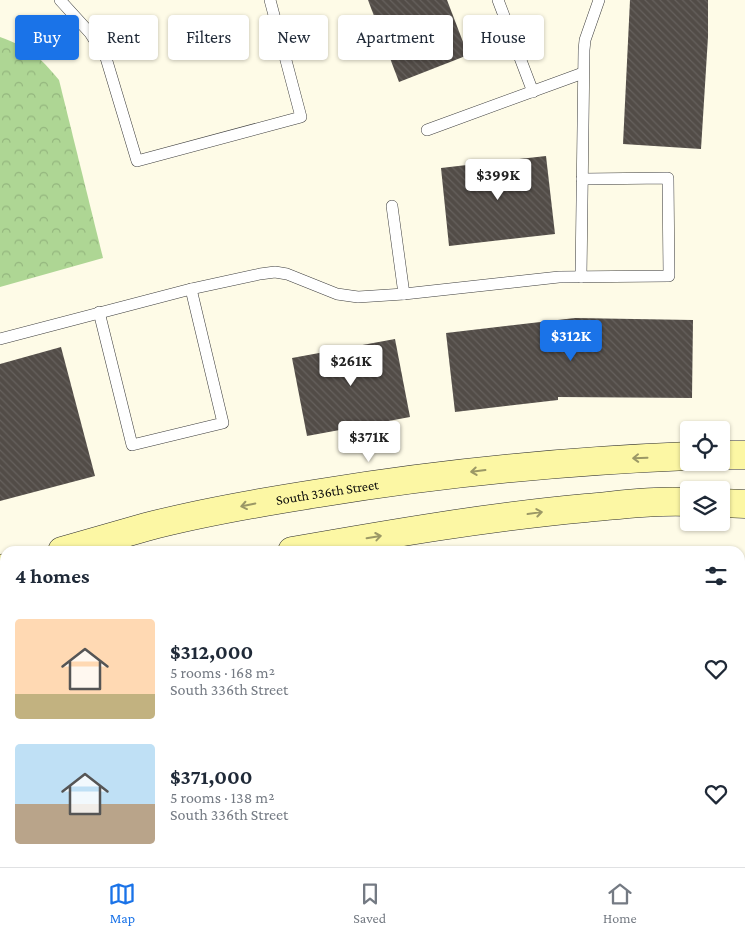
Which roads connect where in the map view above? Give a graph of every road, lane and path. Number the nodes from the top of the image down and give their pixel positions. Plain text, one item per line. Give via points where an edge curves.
1 (60, 0) edge
2 (270, 0) edge
3 (498, 0) edge
4 (600, 0) edge
5 (583, 73) junction
6 (533, 92) junction
7 (427, 130) dead end
8 (582, 179) junction
9 (392, 206) dead end
10 (581, 277) junction
11 (190, 289) junction
12 (404, 294) junction
13 (99, 312) junction
14 (0, 339) edge
15 (730, 455) edge
16 (745, 455) edge
17 (680, 456) edge
18 (680, 502) edge
19 (730, 503) edge
20 (745, 504) edge
21 (80, 546) edge
22 (345, 546) edge

1 - 2 lane via 90,33 106,58 137,161 301,118
3 - 6 lane
4 - 5 lane via 585,40
5 - 6 lane
5 - 8 lane
6 - 7 lane
8 - 10 lane
8 - 10 lane via 668,178 669,276
9 - 12 lane
10 - 12 lane
11 - 12 lane via 274,272 346,296
11 - 13 lane
11 - 13 lane via 223,423 132,445
13 - 14 lane
15 - 16 main road
17 -> 21 main road, South 336th Street via 613,459 395,480 271,500 147,527
22 -> 18 main road via 546,512
19 - 20 main road

